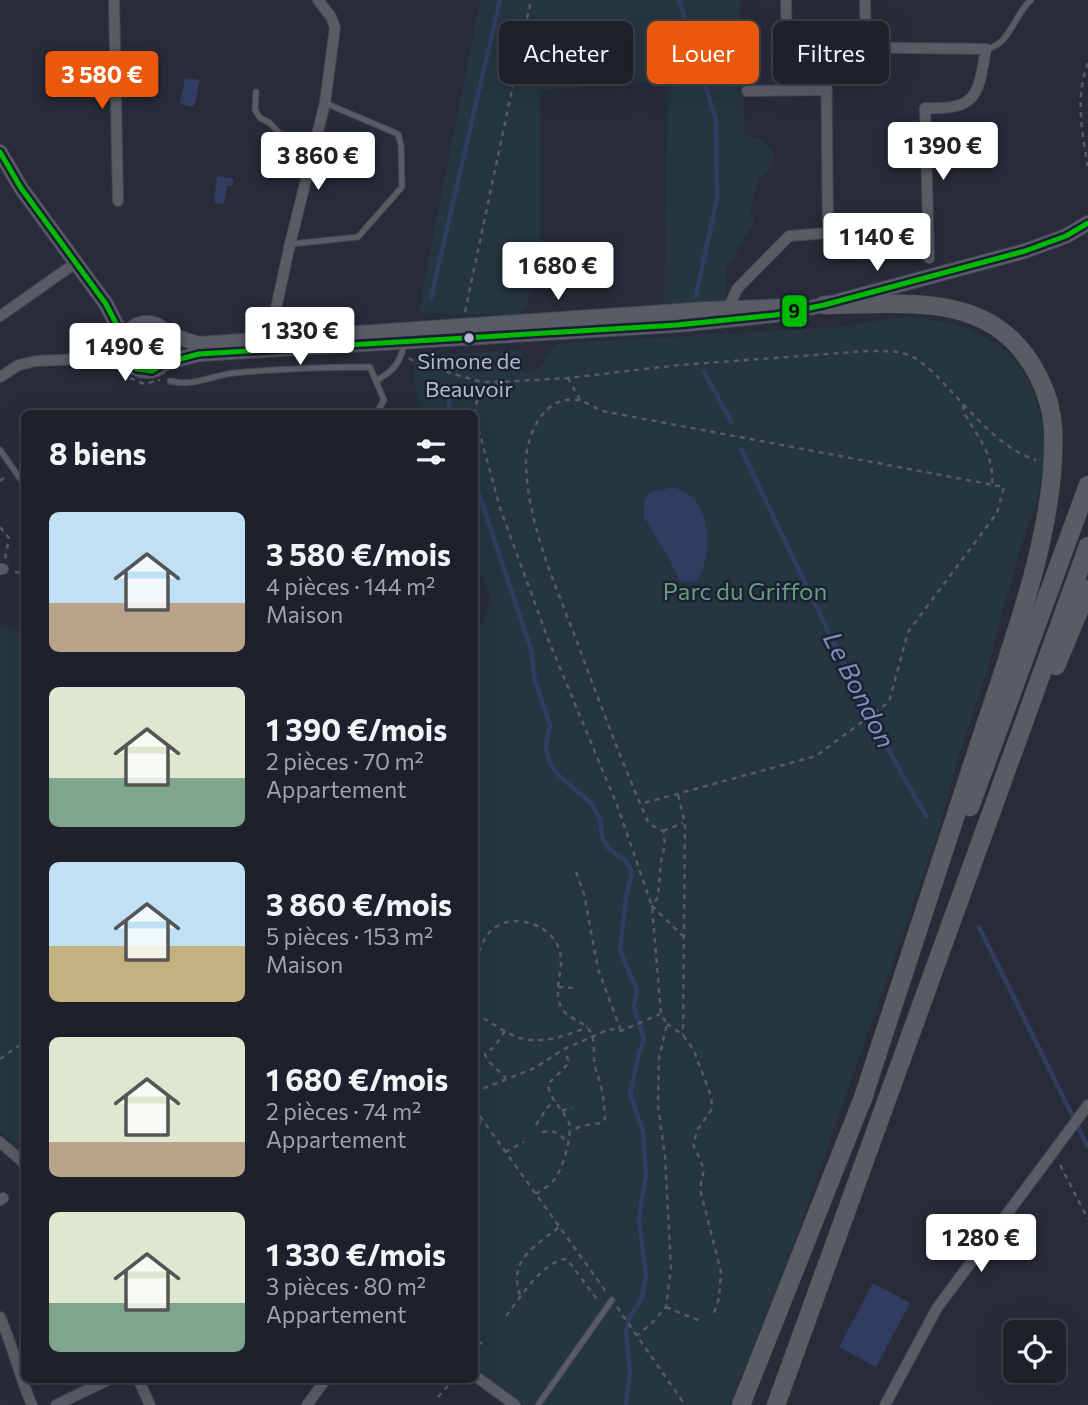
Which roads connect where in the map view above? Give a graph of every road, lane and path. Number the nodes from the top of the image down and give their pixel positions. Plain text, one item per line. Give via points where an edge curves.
1 (114, 0) edge
2 (318, 0) edge
3 (531, 0) edge
4 (786, 0) edge
5 (865, 0) edge
6 (1031, 0) edge
7 (786, 21) edge
8 (865, 21) edge
9 (889, 47) edge
10 (986, 49) junction
11 (1088, 63) edge
12 (827, 84) edge
13 (827, 90) junction
14 (747, 91) dead end
15 (256, 92) dead end
16 (325, 103) junction
17 (313, 145) junction
18 (0, 152) edge
19 (1088, 167) edge
20 (0, 172) edge
21 (21, 188) junction
22 (118, 201) dead end
23 (1087, 223) edge
24 (289, 244) junction
25 (929, 258) dead end
26 (77, 262) junction
27 (106, 304) junction
28 (824, 305) junction
29 (729, 307) junction
30 (464, 315) dead end
31 (0, 316) edge
32 (708, 316) junction
33 (139, 324) junction
34 (168, 334) junction
35 (436, 334) junction
36 (123, 342) junction
37 (268, 346) junction
38 (405, 350) junction
39 (106, 358) junction
40 (165, 363) junction
41 (126, 370) junction
42 (0, 377) edge
43 (568, 377) junction
44 (163, 379) dead end
45 (170, 381) dead end
46 (376, 381) junction
47 (501, 382) junction
48 (580, 400) junction
49 (963, 403) junction
50 (379, 410) edge
51 (474, 410) edge
52 (478, 427) edge
53 (0, 450) edge
54 (1042, 462) dead end
55 (21, 480) edge
56 (992, 485) junction
57 (1088, 486) edge
58 (0, 527) edge
59 (1088, 546) edge
60 (1, 569) edge
61 (1088, 589) edge
62 (677, 793) junction
63 (640, 804) junction
64 (685, 823) junction
65 (663, 831) junction
66 (576, 872) dead end
67 (652, 906) junction
68 (956, 909) junction
69 (478, 937) edge
70 (684, 937) junction
71 (484, 939) junction
72 (478, 952) edge
73 (558, 987) junction
74 (575, 988) dead end
75 (661, 1014) junction
76 (478, 1017) edge
77 (667, 1024) junction
78 (587, 1027) junction
79 (505, 1031) junction
80 (621, 1031) junction
81 (683, 1035) junction
82 (593, 1037) junction
83 (21, 1044) edge
84 (565, 1049) junction
85 (0, 1059) edge
86 (506, 1078) junction
87 (478, 1089) edge
88 (555, 1100) junction
89 (862, 1101) junction
90 (1087, 1106) edge
91 (572, 1107) dead end
92 (562, 1111) junction
93 (478, 1114) edge
94 (481, 1118) junction
95 (537, 1125) dead end
96 (478, 1130) edge
97 (571, 1130) junction
98 (542, 1132) dead end
99 (0, 1142) edge
100 (524, 1142) dead end
101 (567, 1143) junction
102 (506, 1152) junction
103 (1050, 1155) junction
104 (21, 1160) edge
105 (854, 1191) junction
106 (826, 1192) junction
107 (536, 1194) junction
108 (1088, 1219) edge
109 (559, 1227) junction
110 (521, 1297) junction
111 (612, 1300) junction
112 (666, 1307) junction
113 (605, 1311) junction
114 (506, 1316) dead end
115 (0, 1317) edge
116 (713, 1317) dead end
117 (700, 1321) dead end
118 (638, 1335) junction
119 (482, 1342) dead end
120 (478, 1347) edge
121 (478, 1378) edge
122 (21, 1381) edge
123 (22, 1383) edge
124 (102, 1383) edge
125 (140, 1383) edge
126 (323, 1383) edge
127 (451, 1383) edge
128 (438, 1398) dead end
129 (32, 1405) edge
130 (56, 1405) edge
131 (150, 1405) edge
132 (307, 1405) edge
133 (515, 1405) edge
134 (538, 1405) edge
135 (685, 1405) edge
136 (741, 1405) edge
137 (751, 1405) edge
138 (776, 1405) edge
139 (786, 1405) edge
140 (885, 1405) edge

1 - 22 street
2 - 16 street via 335,27
3 - 30 path
4 - 7 street
5 - 8 street
6 - 10 lane via 1020,9 1008,34 996,47
9 - 10 street
10 - 25 street via 975,95 948,108 925,108
11 - 19 path via 1082,85 1081,128
12 - 13 street
13 - 14 street
13 - 29 street via 828,233 789,236 737,289
15 - 17 lane via 255,110 260,118 280,134
16 - 17 street
16 - 24 lane via 398,134 402,187 358,237
17 - 24 street
18 - 21 street
20 - 21 street
21 - 26 street
23 - 28 street via 1025,251
24 - 37 street
26 - 27 street
26 - 31 street
27 - 33 street
27 - 36 street
28 - 29 street
28 - 32 street via 775,315
28 - 89 highway via 931,306 992,324 1026,356 1048,398 1053,425 1049,494 1029,585
29 - 32 street
32 - 35 street
33 - 34 street via 155,324
33 - 36 street via 127,332
34 - 37 street via 199,344
34 - 40 street via 171,349
35 - 37 street
35 - 38 street
36 - 39 street
36 - 41 street
37 - 38 street
37 - 40 street
38 - 46 lane via 392,372
38 - 47 path via 418,364 482,382
39 - 41 street
39 - 42 street via 36,361
40 - 41 street via 152,371
41 - 44 path via 144,384
43 - 47 path
43 - 48 path
43 - 49 path via 892,351 912,357
45 - 46 lane via 185,384 229,374 370,367
46 - 50 lane via 384,400
47 - 51 path via 483,392
48 - 56 path via 602,411
48 - 63 path via 560,401 548,408 531,435 526,463 533,519
49 - 54 path via 1020,455
49 - 56 path via 964,413 990,458
52 - 67 path via 500,508
53 - 55 lane
56 - 62 path via 1003,487 997,513 908,632 889,702 816,756
57 - 89 highway
58 - 60 path via 9,538
59 - 68 highway
61 - 68 highway
62 - 63 path
62 - 64 path
63 - 65 path via 649,824
64 - 65 path
64 - 70 path
65 - 67 path via 658,897
66 - 80 path via 598,969
67 - 70 path
67 - 75 path
68 - 105 highway
69 - 71 path
70 - 81 path
71 - 72 path
71 - 73 path via 512,920 544,930 560,950
73 - 74 path
73 - 78 path via 568,1017
75 - 77 path
75 - 80 path
76 - 79 path
77 - 81 path
77 - 112 path via 659,1058 658,1106 671,1268
78 - 79 path via 530,1041
78 - 82 path
79 - 86 path via 485,1054
80 - 82 path via 610,1029
81 - 116 path via 711,1096 712,1109 693,1144 704,1169 700,1189 721,1272
82 - 84 path
82 - 97 path via 606,1119
83 - 85 path
84 - 86 path via 535,1068
84 - 88 path via 569,1063 548,1084
86 - 87 path
88 - 92 path
88 - 95 path
89 - 106 highway
90 - 103 street
91 - 92 path
92 - 97 path
93 - 94 path
94 - 96 path
94 - 102 path
97 - 101 path
98 - 101 path via 559,1132
99 - 104 street
100 - 102 path
101 - 107 path via 560,1170
102 - 107 path
103 - 108 path via 1062,1168
103 - 140 street via 937,1308
105 - 138 highway
105 - 139 highway
106 - 136 highway
106 - 137 highway
107 - 109 path
109 - 110 path via 525,1255 516,1269
109 - 111 path
110 - 113 path via 536,1277 560,1259 567,1259
110 - 114 path
111 - 113 lane
111 - 118 path
112 - 117 path
112 - 118 path
113 - 134 lane
115 - 122 street
118 - 135 path
119 - 120 path
121 - 133 street
123 - 129 street
124 - 130 street
125 - 131 street
126 - 132 street
127 - 128 path

